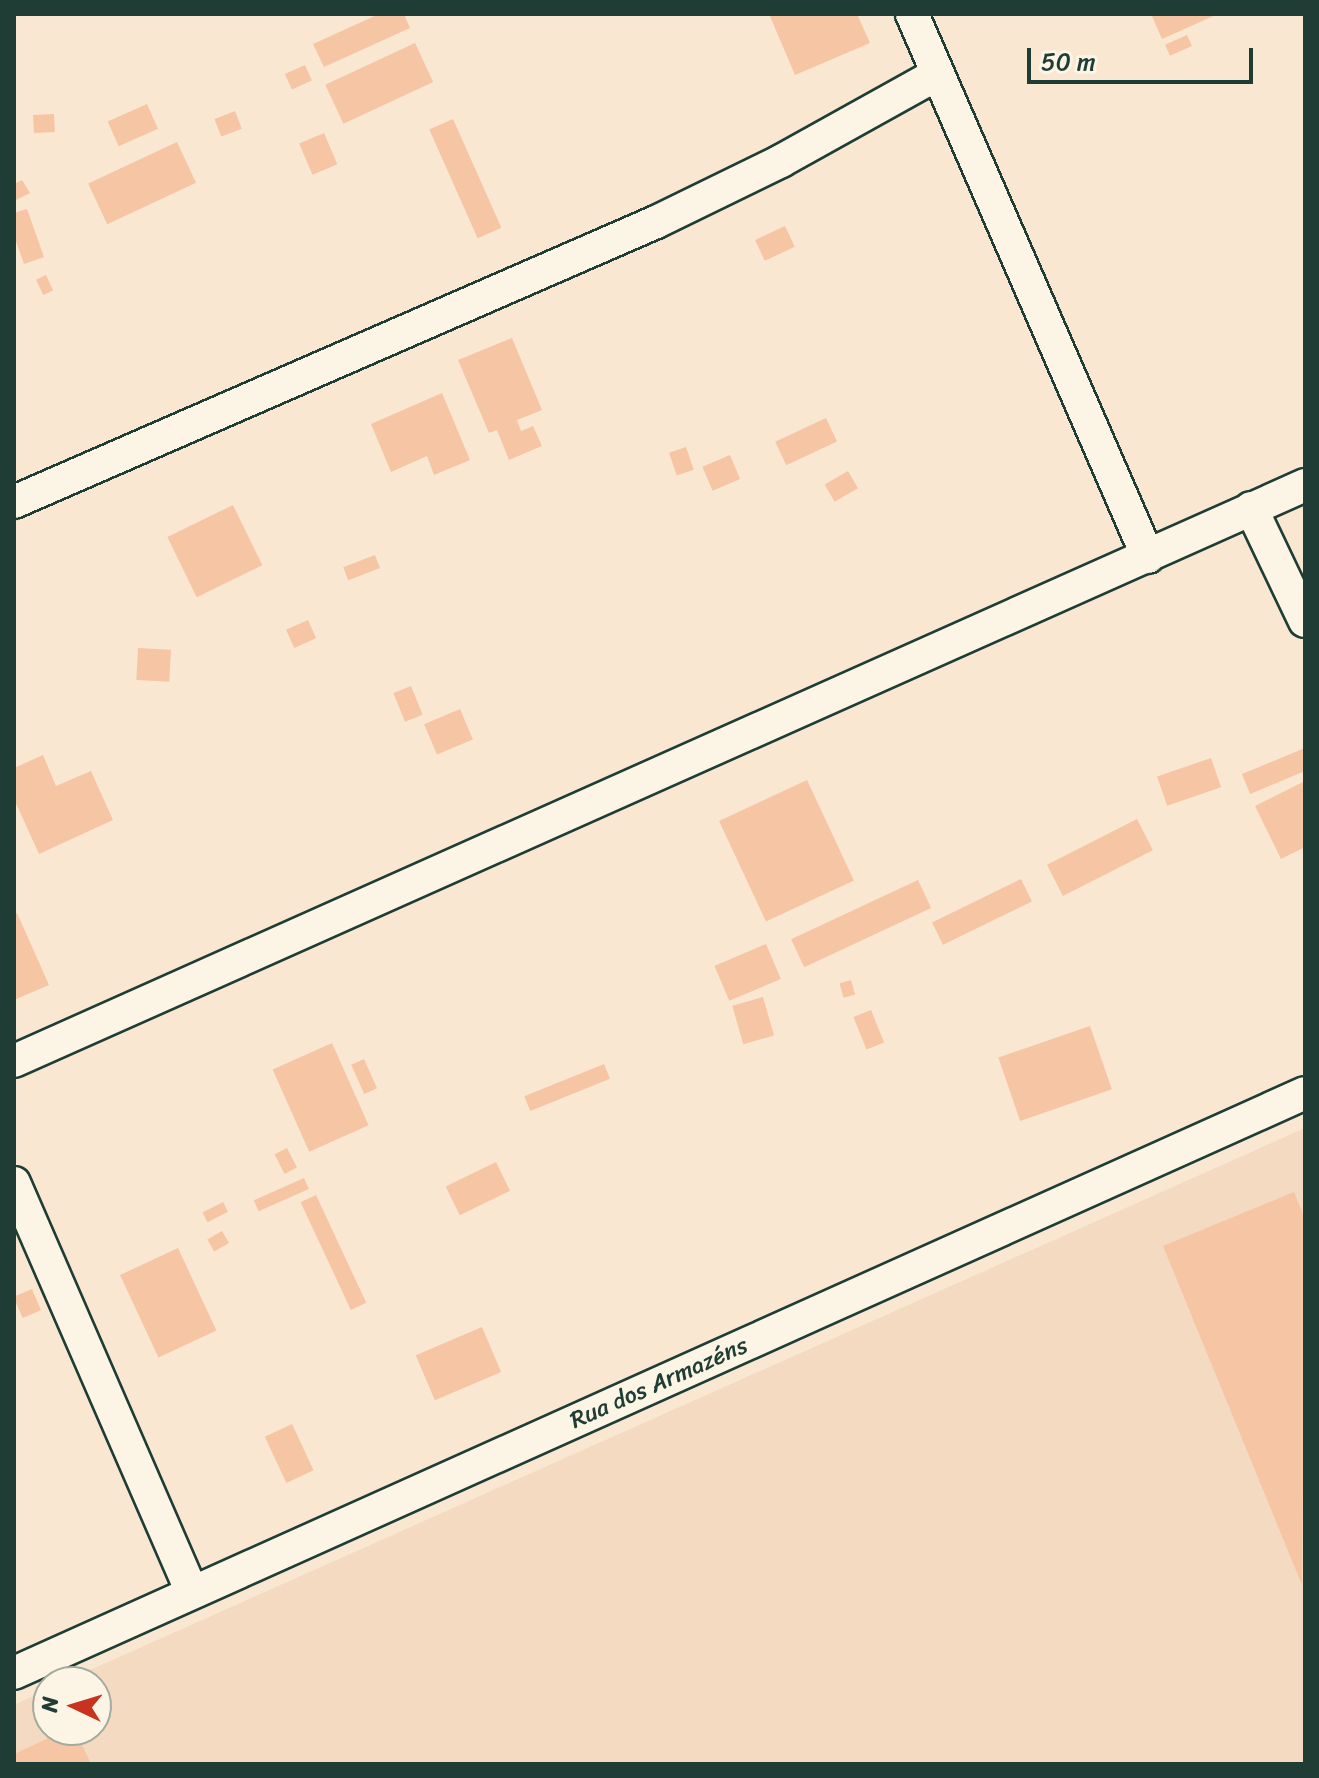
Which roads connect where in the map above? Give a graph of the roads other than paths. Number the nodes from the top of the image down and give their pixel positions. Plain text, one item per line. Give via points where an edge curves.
1 (912, 14) edge
2 (937, 74) junction
3 (1305, 485) edge
4 (14, 502) edge
5 (1251, 508) junction
6 (1148, 557) junction
7 (1305, 621) edge
8 (14, 1061) edge
9 (1305, 1093) edge
10 (14, 1183) edge
11 (192, 1592) junction
12 (14, 1673) edge

1 - 2 street
2 - 4 street via 781,161 656,222
2 - 6 street
3 - 5 street
5 - 6 street
5 - 7 street
6 - 8 street
9 - 11 street, Rua dos Armazéns
10 - 11 street
11 - 12 street, Rua dos Armazéns

